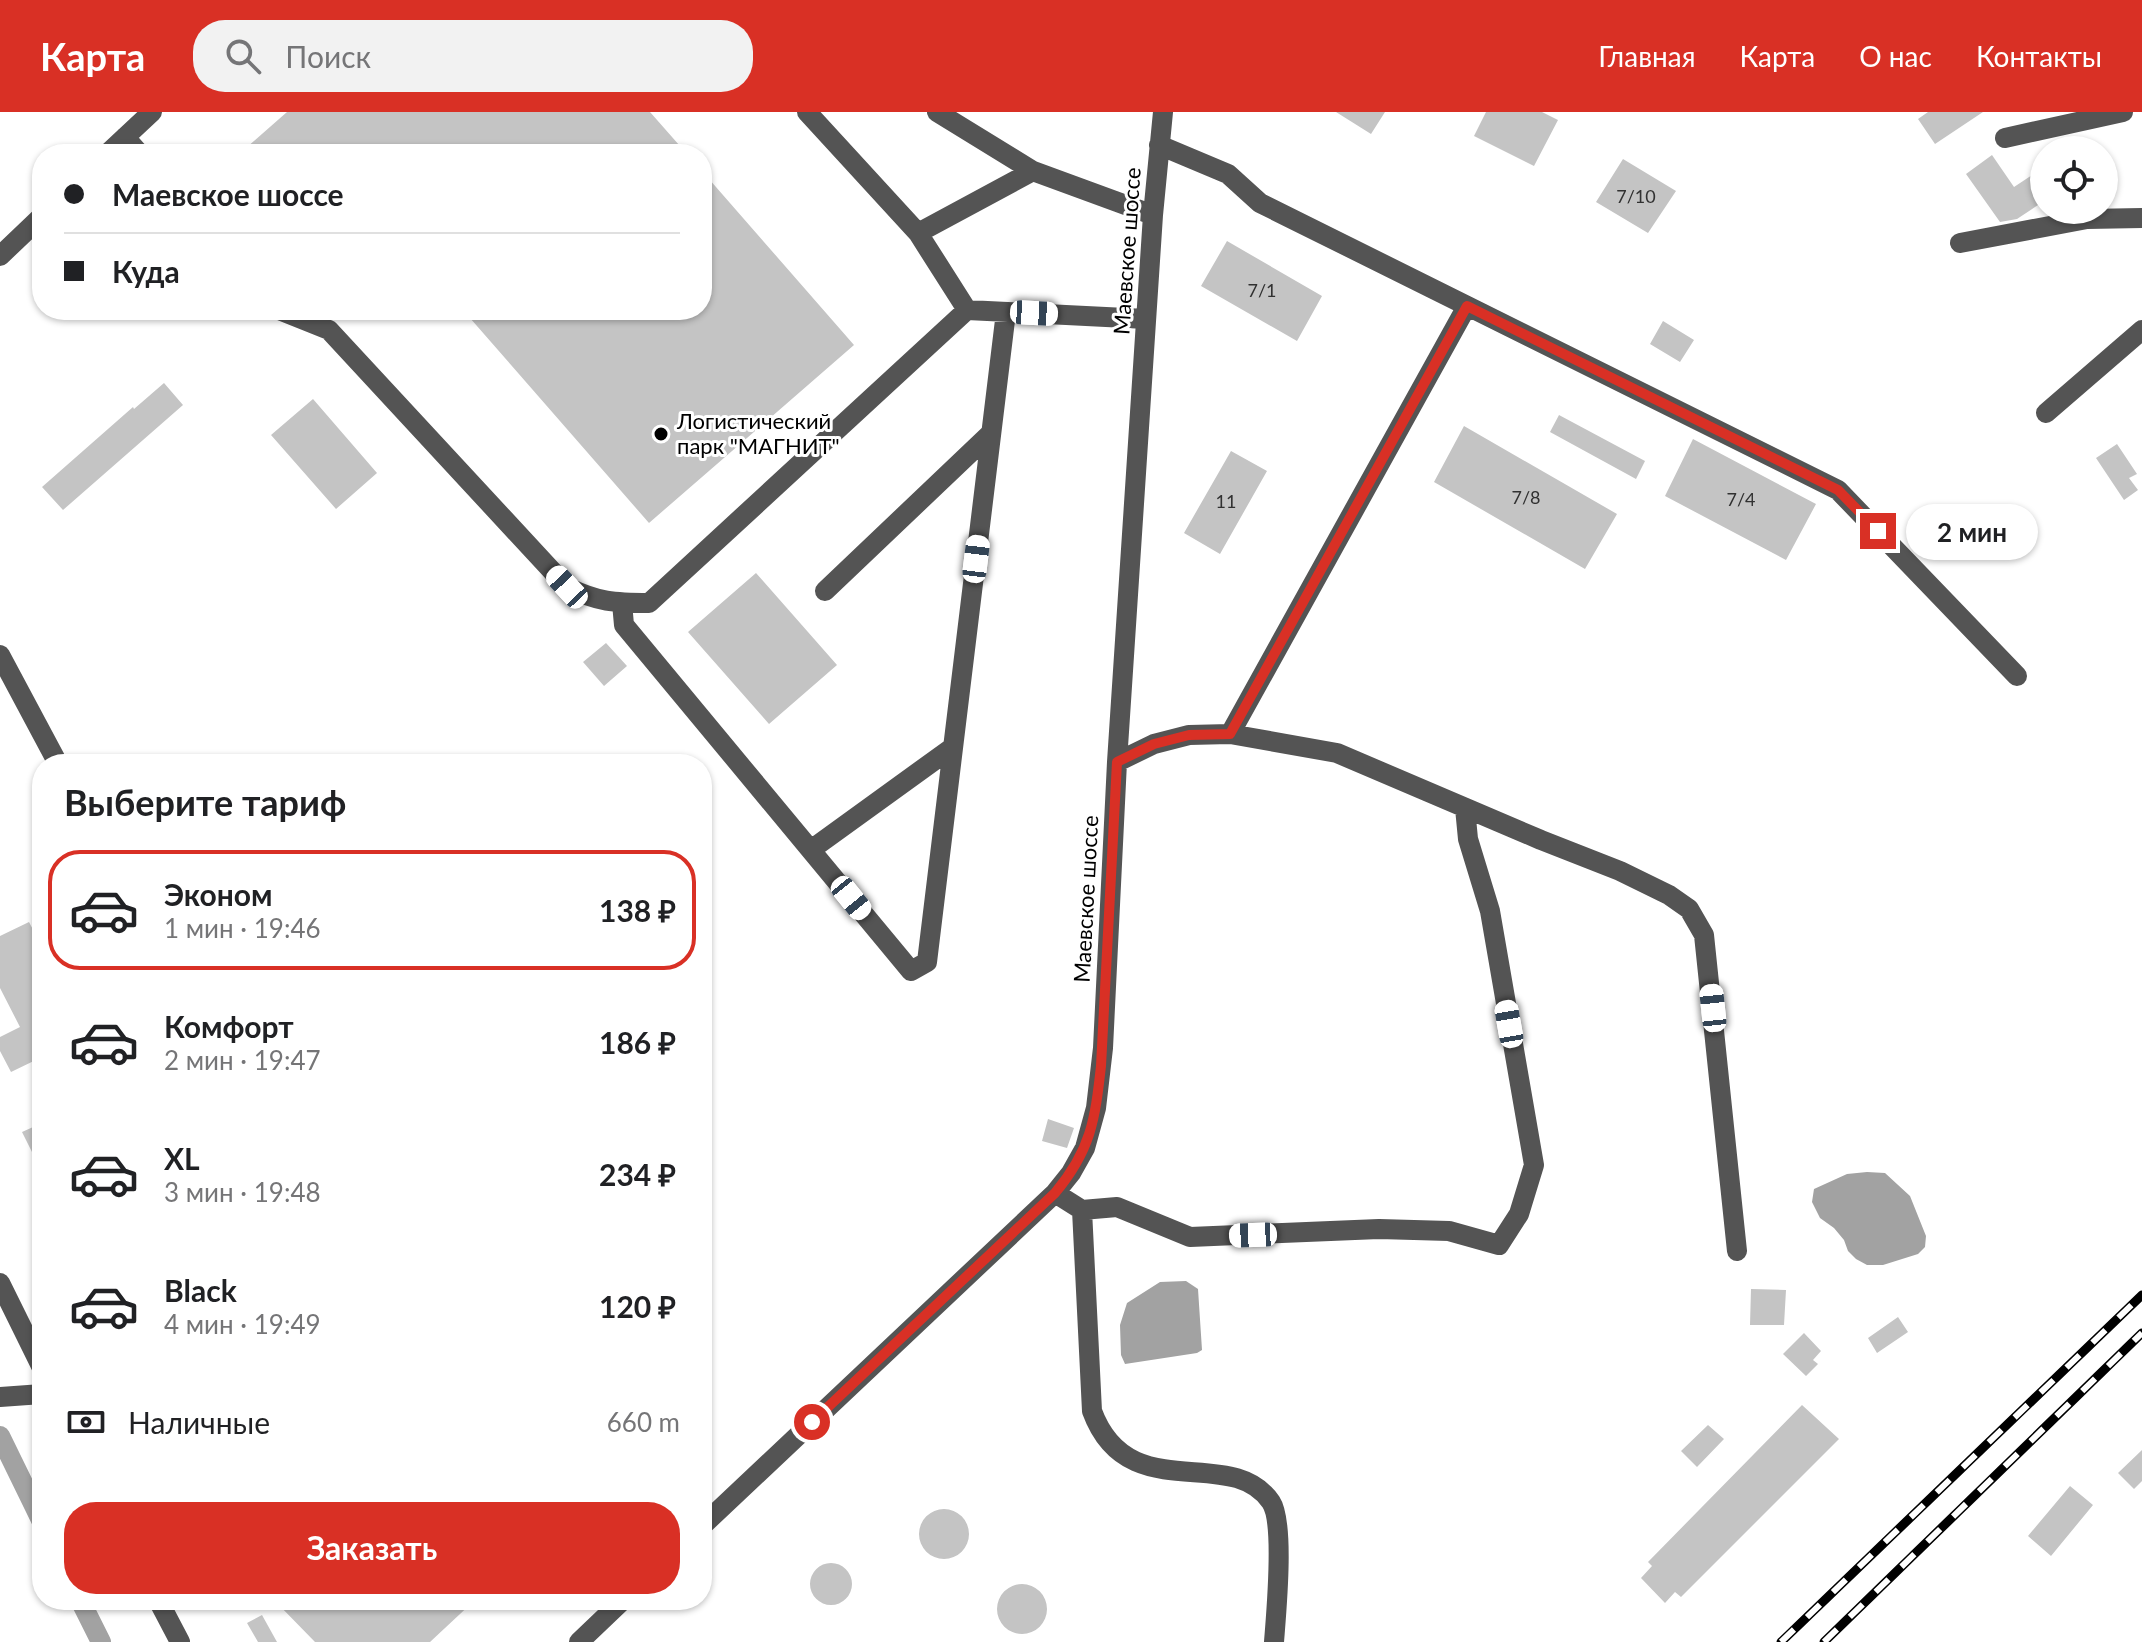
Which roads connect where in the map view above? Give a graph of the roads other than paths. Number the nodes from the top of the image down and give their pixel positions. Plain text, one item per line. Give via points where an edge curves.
1 (152, 112) edge
2 (807, 112) edge
3 (937, 112) edge
4 (2123, 112) edge
5 (1157, 115) edge
6 (125, 137) junction
7 (2005, 138) dead end
8 (118, 144) edge
9 (131, 144) edge
10 (1159, 145) junction
11 (1033, 171) junction
12 (1153, 215) junction
13 (2142, 218) edge
14 (32, 226) edge
15 (918, 233) junction
16 (1960, 243) dead end
17 (0, 256) edge
18 (1467, 306) junction
19 (967, 310) junction
20 (1006, 312) junction
21 (1146, 319) junction
22 (304, 320) edge
23 (2142, 330) edge
24 (2046, 413) dead end
25 (991, 433) junction
26 (825, 591) dead end
27 (622, 603) junction
28 (0, 655) edge
29 (2017, 676) dead end
30 (1230, 734) junction
31 (953, 747) junction
32 (53, 754) edge
33 (1117, 762) junction
34 (1465, 808) junction
35 (812, 849) junction
36 (1055, 1193) junction
37 (1082, 1210) junction
38 (1737, 1251) dead end
39 (0, 1283) edge
40 (32, 1348) edge
41 (32, 1395) edge
42 (0, 1397) edge
43 (712, 1517) edge
44 (163, 1610) edge
45 (613, 1610) edge
46 (180, 1642) edge
47 (579, 1642) edge
48 (1274, 1642) edge

1 - 6 street
2 - 15 street
3 - 11 street
4 - 7 street
5 - 10 street, Маевское шоссе
6 - 8 street
6 - 9 street
10 - 12 street, Маевское шоссе
10 - 18 street via 1228,174 1260,203
11 - 12 street
11 - 15 street
12 - 21 street, Маевское шоссе
13 - 16 street via 2087,219
14 - 17 street
15 - 19 street
18 - 29 street via 1838,490
18 - 30 street
19 - 20 street
19 - 27 street via 649,603
20 - 21 street
20 - 25 street
21 - 33 street, Маевское шоссе
22 - 27 street via 329,330 567,587 593,599
23 - 24 street
25 - 26 street
25 - 31 street
27 - 35 street via 624,625
28 - 32 street
30 - 33 street via 1189,735
30 - 34 street via 1337,753
31 - 35 street
31 - 35 street via 927,962 911,971
33 - 36 street, Маевское шоссе via 1096,1108 1085,1148
34 - 37 street via 1468,839 1490,911 1534,1165 1519,1214 1499,1245 1435,1230 1190,1237 1117,1207
34 - 38 street via 1620,871 1689,909 1706,949
36 - 37 street
36 - 43 street, Маевское шоссе
37 - 48 street via 1092,1411 1099,1429 1135,1462 1245,1479 1272,1503 1278,1543
39 - 40 street
41 - 42 street
44 - 46 street
45 - 47 street

